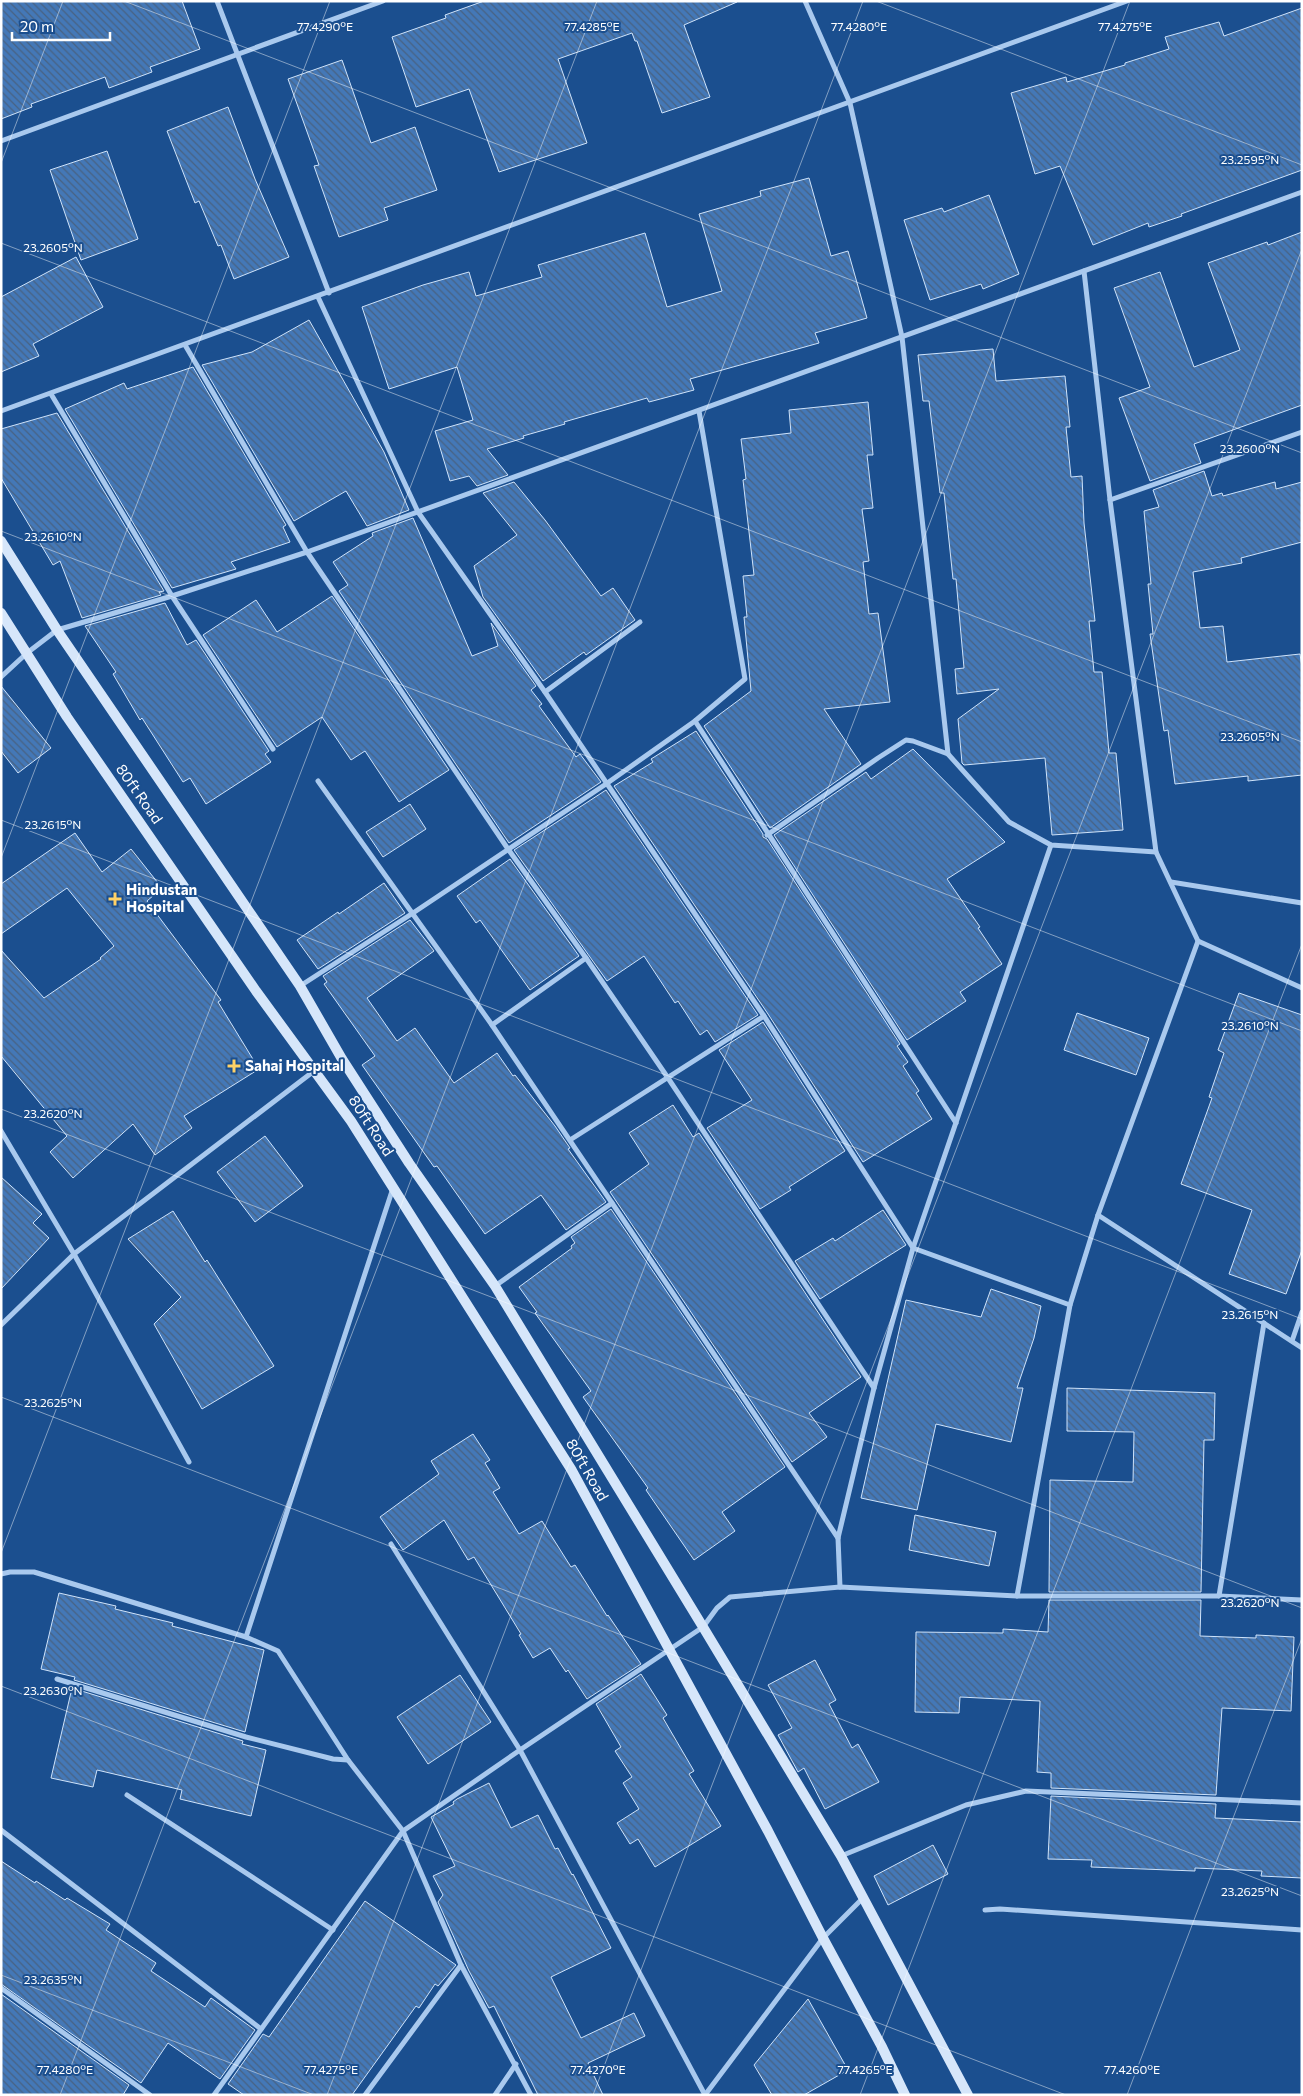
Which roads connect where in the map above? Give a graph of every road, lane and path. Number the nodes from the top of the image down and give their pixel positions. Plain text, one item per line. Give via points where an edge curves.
1 (217, 1) edge
2 (383, 1) edge
3 (805, 1) edge
4 (1127, 1) edge
5 (237, 55) junction
6 (850, 103) junction
7 (1, 141) edge
8 (1302, 192) edge
9 (1084, 271) junction
10 (329, 293) junction
11 (318, 297) junction
12 (902, 337) junction
13 (185, 345) junction
14 (51, 394) junction
15 (1, 411) edge
16 (699, 411) junction
17 (1302, 432) edge
18 (1110, 500) junction
19 (418, 512) junction
20 (1, 541) edge
21 (307, 552) junction
22 (172, 596) junction
23 (1, 614) edge
24 (640, 622) dead end
25 (57, 630) junction
26 (27, 653) junction
27 (1, 677) edge
28 (545, 692) junction
29 (695, 721) junction
30 (272, 749) dead end
31 (948, 754) junction
32 (318, 781) dead end
33 (606, 784) junction
34 (767, 835) junction
35 (1051, 845) junction
36 (508, 850) junction
37 (1156, 852) junction
38 (1171, 882) junction
39 (1302, 903) edge
40 (413, 913) junction
41 (1198, 941) junction
42 (586, 958) junction
43 (300, 986) junction
44 (1302, 988) edge
45 (764, 1016) junction
46 (492, 1025) junction
47 (314, 1071) junction
48 (668, 1078) junction
49 (956, 1123) junction
50 (1, 1131) edge
51 (570, 1140) junction
52 (393, 1188) junction
53 (612, 1203) junction
54 (1098, 1215) junction
55 (913, 1248) junction
56 (74, 1254) junction
57 (495, 1286) junction
58 (1070, 1305) junction
59 (1302, 1312) edge
60 (1264, 1323) junction
61 (1, 1325) edge
62 (1292, 1342) junction
63 (1302, 1348) edge
64 (874, 1388) junction
65 (189, 1462) dead end
66 (838, 1538) junction
67 (391, 1544) dead end
68 (1, 1574) edge
69 (840, 1587) junction
70 (1017, 1596) junction
71 (1219, 1596) junction
72 (1302, 1600) edge
73 (703, 1627) junction
74 (246, 1637) junction
75 (669, 1650) junction
76 (58, 1679) dead end
77 (520, 1750) junction
78 (348, 1760) junction
79 (127, 1796) dead end
80 (1302, 1803) edge
81 (1, 1830) edge
82 (403, 1832) junction
83 (841, 1856) junction
84 (863, 1898) junction
85 (985, 1910) dead end
86 (333, 1930) junction
87 (1302, 1930) edge
88 (823, 1938) junction
89 (461, 1965) junction
90 (1, 1988) edge
91 (261, 2029) junction
92 (516, 2064) junction
93 (150, 2095) edge
94 (214, 2095) edge
95 (366, 2095) edge
96 (495, 2095) edge
97 (532, 2095) edge
98 (705, 2095) edge
99 (905, 2095) edge
100 (968, 2095) edge

1 - 5 street
2 - 5 street
3 - 6 street
4 - 6 street
5 - 7 street
5 - 10 street
6 - 10 street
6 - 12 street
8 - 9 street
9 - 12 street
9 - 18 street
10 - 11 street
11 - 13 street
11 - 19 street
12 - 16 street
12 - 31 street
13 - 14 street
13 - 21 street
14 - 15 street
14 - 22 street
16 - 19 street
16 - 29 street via 745,679
17 - 18 street
18 - 37 street
19 - 21 street
19 - 28 street
20 - 25 main road
21 - 22 street
21 - 36 street
22 - 25 street
22 - 30 street
23 - 26 main road, 80ft Road
24 - 28 street
25 - 26 street
25 - 43 main road
26 - 27 street
26 - 47 main road, 80ft Road via 67,717
28 - 33 street
29 - 33 street
29 - 34 street
31 - 34 street via 906,740
31 - 35 street via 1009,822
32 - 40 street
33 - 36 street
33 - 45 street
34 - 49 street
35 - 37 street
35 - 49 street
36 - 40 street
36 - 42 street
37 - 38 street
38 - 39 street
38 - 41 street
40 - 43 street
40 - 46 street
41 - 44 street
41 - 54 street
42 - 46 street
42 - 48 street
43 - 57 main road via 408,1163
45 - 48 street
45 - 55 street
46 - 51 street
47 - 52 main road, 80ft Road via 351,1121
47 - 56 street
48 - 51 street
48 - 64 street
49 - 55 street
50 - 56 street
51 - 53 street
52 - 74 street
52 - 75 main road, 80ft Road via 571,1469
53 - 57 street
53 - 66 street
54 - 58 street
54 - 60 street
55 - 58 street
55 - 64 street
56 - 61 street
56 - 65 street
57 - 73 main road
58 - 70 street
59 - 62 street
60 - 62 street
60 - 71 street
62 - 63 street
64 - 66 street
66 - 69 street
67 - 77 street
68 - 74 street via 34,1572
69 - 70 street
69 - 73 street via 730,1597
70 - 71 street
71 - 72 street
73 - 75 street
73 - 83 main road
74 - 78 street via 278,1651
75 - 77 street
75 - 88 main road, 80ft Road
76 - 78 street via 246,1736
77 - 82 street
77 - 98 street
78 - 82 street
79 - 86 street
80 - 83 street via 1026,1791 966,1805
81 - 91 street
82 - 86 street
82 - 89 street
83 - 84 main road
84 - 88 street
84 - 100 main road
85 - 87 street
86 - 91 street
88 - 98 street
88 - 99 main road, 80ft Road
89 - 92 street
89 - 95 street
90 - 93 street
91 - 94 street
92 - 96 street
92 - 97 street

